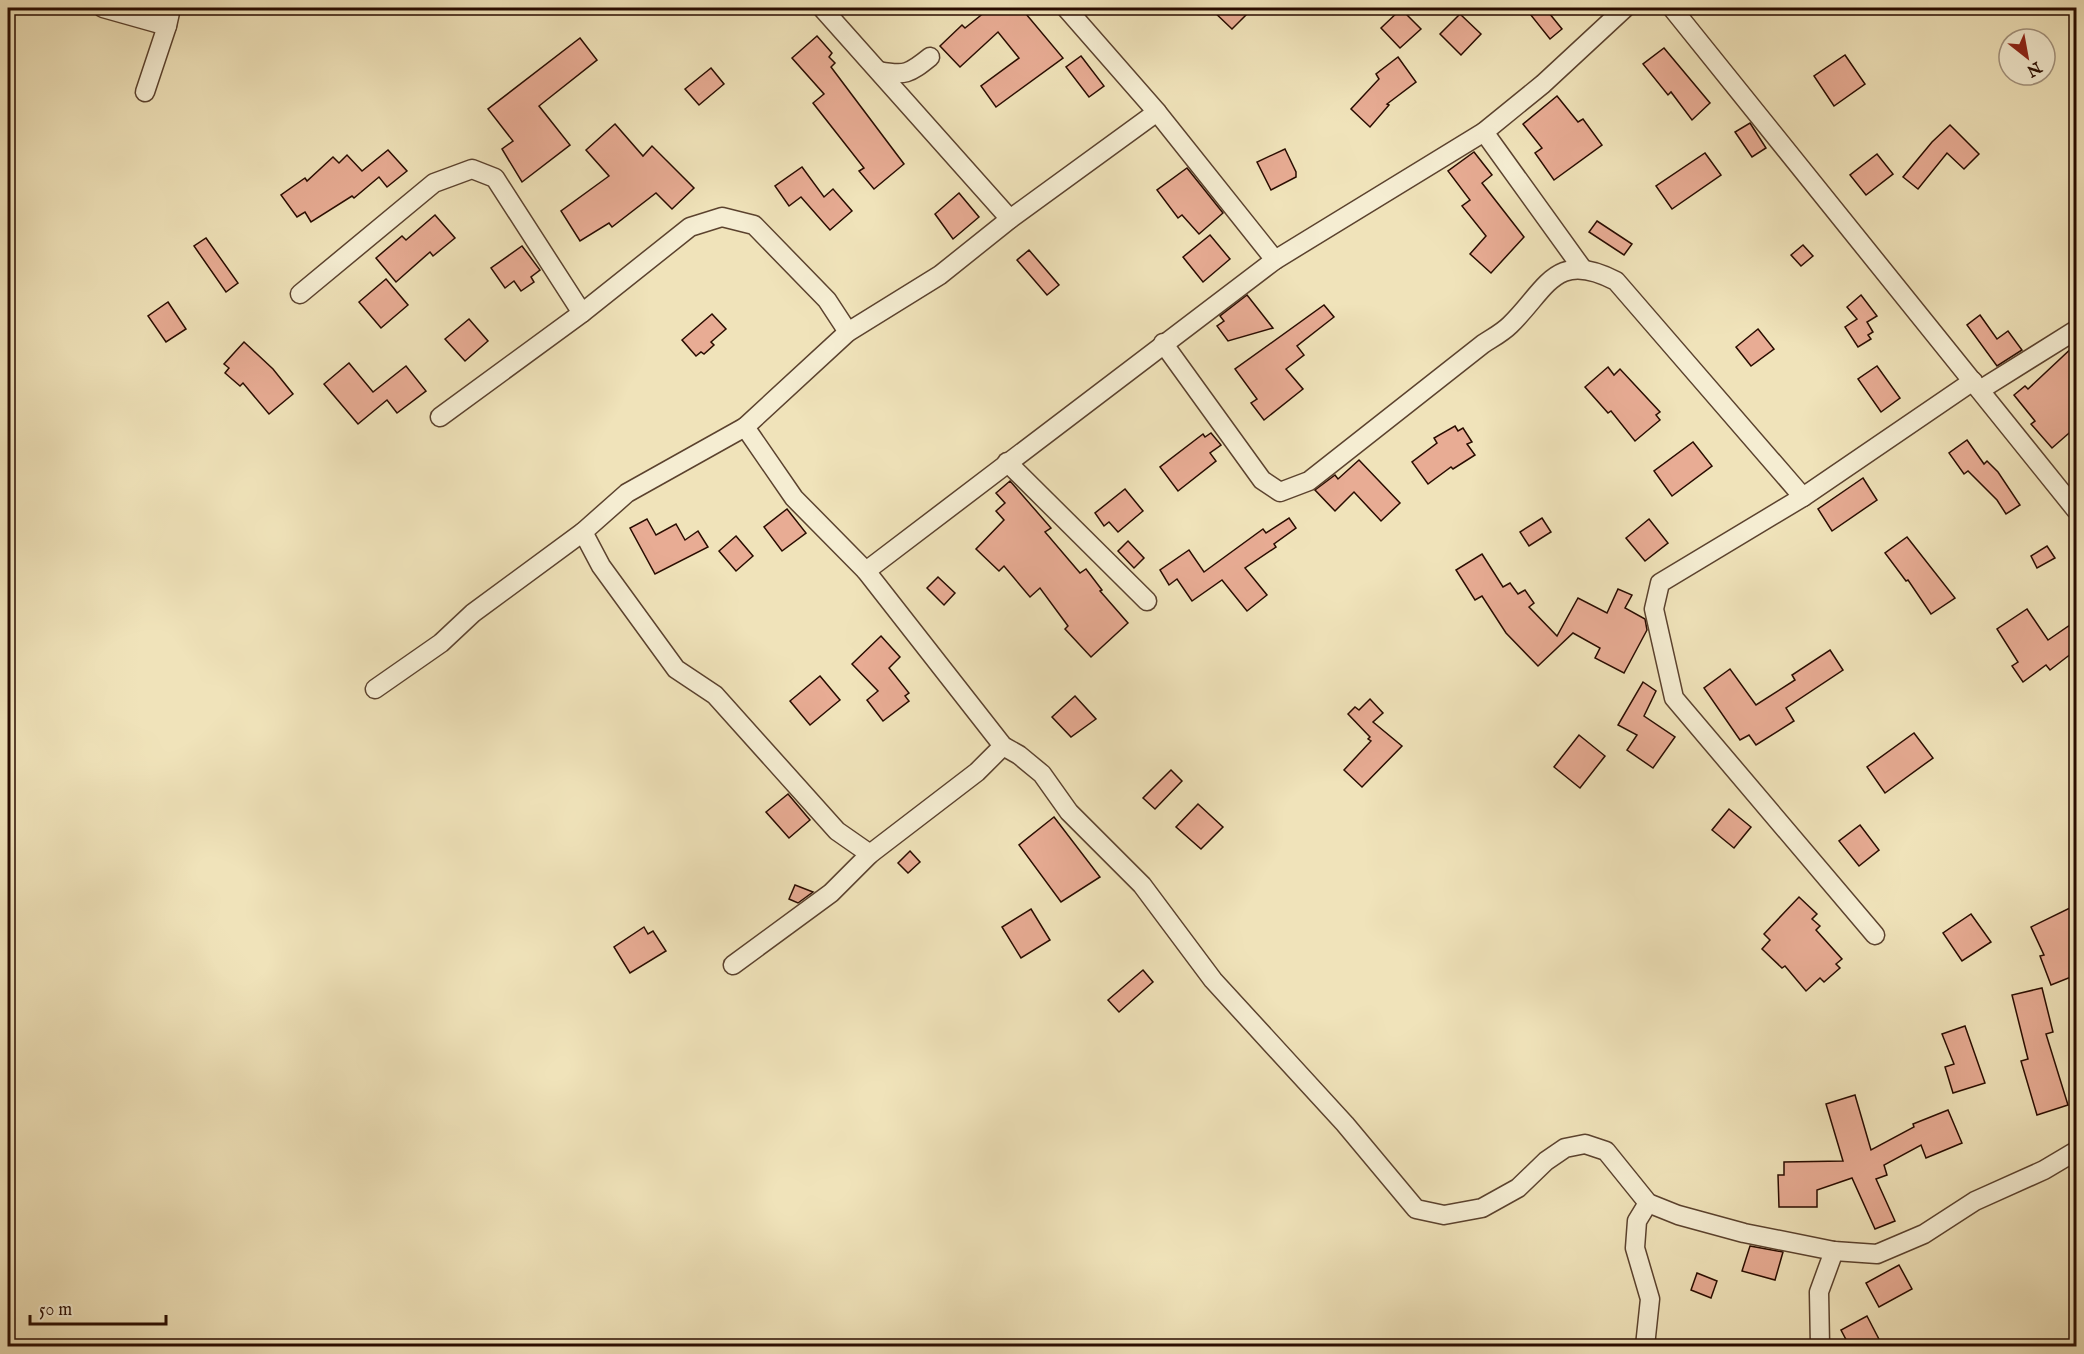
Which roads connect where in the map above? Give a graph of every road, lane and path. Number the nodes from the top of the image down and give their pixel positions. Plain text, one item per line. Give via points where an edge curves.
1 (103, 8) edge
2 (171, 8) edge
3 (822, 8) edge
4 (1066, 8) edge
5 (1625, 8) edge
6 (1672, 8) edge
7 (167, 26) junction
8 (930, 57) dead end
9 (879, 71) junction
10 (146, 92) dead end
11 (1157, 112) junction
12 (1484, 132) junction
13 (1010, 219) junction
14 (1275, 260) junction
15 (1582, 268) junction
16 (300, 294) dead end
17 (582, 313) junction
18 (2076, 330) edge
19 (848, 333) junction
20 (1163, 343) junction
21 (1976, 385) junction
22 (440, 417) dead end
23 (745, 427) junction
24 (1007, 462) junction
25 (1803, 496) junction
26 (2076, 510) edge
27 (583, 532) junction
28 (866, 570) junction
29 (1147, 601) dead end
30 (375, 689) dead end
31 (1003, 746) junction
32 (870, 854) junction
33 (1875, 935) dead end
34 (733, 965) dead end
35 (2076, 1151) edge
36 (1648, 1203) junction
37 (1834, 1251) junction
38 (1645, 1347) edge
39 (1820, 1347) edge

1 - 7 street
2 - 7 street
3 - 9 street
4 - 11 street
5 - 12 street
6 - 21 street
7 - 10 street
8 - 9 street via 912,72 898,75
9 - 13 street
11 - 13 street
11 - 14 street
12 - 14 street
12 - 15 street
13 - 19 street via 940,275
14 - 20 street
15 - 20 street via 1570,269 1540,288 1509,327 1309,481 1280,492 1262,480
15 - 25 street via 1616,281
16 - 17 street via 434,183 472,169 495,178
17 - 19 street via 690,227 722,217 753,225 827,300
17 - 22 street
18 - 21 street
19 - 23 street
20 - 24 street
21 - 25 street
21 - 26 street
23 - 27 street via 627,493
23 - 28 street via 794,498
24 - 28 street
24 - 29 street
25 - 33 street via 1660,583 1654,609 1674,698
27 - 30 street via 473,613 441,643
27 - 32 street via 601,566 676,669 715,695 837,831
28 - 31 street
31 - 32 street via 977,772
31 - 36 street via 1042,774 1069,812 1142,885 1213,980 1346,1124 1416,1209 1444,1215 1482,1209 1518,1188 1565,1148 1586,1144 1606,1151
32 - 34 street via 831,892
35 - 37 street via 1975,1201 1924,1234 1877,1254
36 - 37 street via 1744,1233
36 - 38 street via 1637,1221 1635,1248 1650,1299
37 - 39 street via 1820,1292

